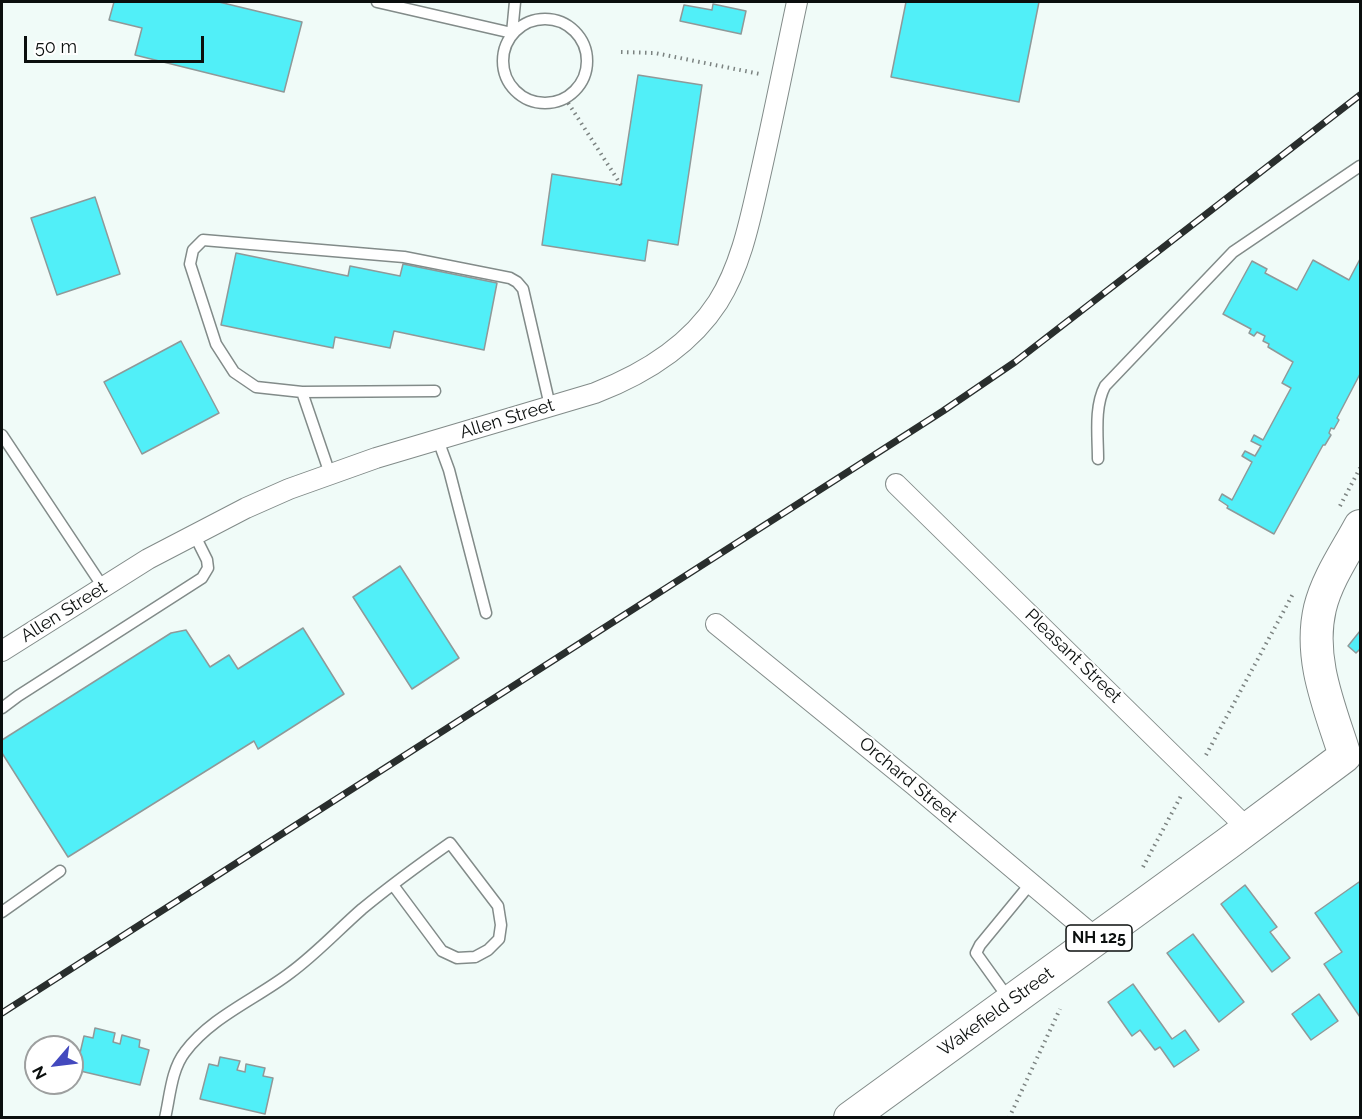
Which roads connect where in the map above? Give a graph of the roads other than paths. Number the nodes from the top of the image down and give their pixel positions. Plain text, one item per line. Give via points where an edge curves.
1 (376, 2) edge
2 (515, 2) edge
3 (797, 2) edge
4 (512, 33) junction
5 (1360, 166) edge
6 (435, 391) dead end
7 (302, 392) junction
8 (550, 406) junction
9 (2, 435) edge
10 (438, 440) junction
11 (1098, 459) dead end
12 (330, 474) junction
13 (896, 484) dead end
14 (1348, 521) edge
15 (194, 534) junction
16 (103, 587) junction
17 (486, 613) dead end
18 (716, 624) dead end
19 (2, 651) edge
20 (2, 708) edge
21 (1248, 829) junction
22 (60, 871) dead end
23 (1031, 883) junction
24 (393, 885) junction
25 (2, 912) edge
26 (1097, 939) junction
27 (1011, 1001) junction
28 (165, 1118) edge
29 (850, 1118) edge

1 - 4 lane
2 - 4 lane
3 - 8 street, Allen Street via 748,229 734,271 718,302 697,329 649,369
4 - 4 lane via 526,22 540,18 555,19 571,27 587,52 587,69 570,96 540,103 518,94 508,83 502,60
5 - 11 lane via 1233,252 1105,386 1099,408
6 - 7 lane
7 - 8 lane via 256,387 234,372 216,344 190,264 193,250 203,240 404,257 510,278 523,289
7 - 12 lane
8 - 10 street, Allen Street
9 - 16 lane
10 - 12 street, Allen Street
10 - 17 lane
12 - 15 street, Allen Street via 256,503
13 - 21 street, Pleasant Street
14 - 21 main road, Wakefield Street / NH 125 via 1320,608 1316,637 1318,670 1345,756
15 - 16 street, Allen Street
15 - 20 lane via 207,560 208,568 202,578
16 - 19 street, Allen Street
18 - 23 street, Orchard Street
21 - 26 main road, Wakefield Street / NH 125
22 - 25 lane
23 - 26 street, Orchard Street
23 - 27 lane via 976,953
24 - 24 lane via 450,843 498,906 499,939 475,957 458,958 442,951
24 - 28 lane via 293,971 198,1037 175,1071
26 - 27 main road, Wakefield Street / NH 125
27 - 29 main road, Wakefield Street / NH 125

